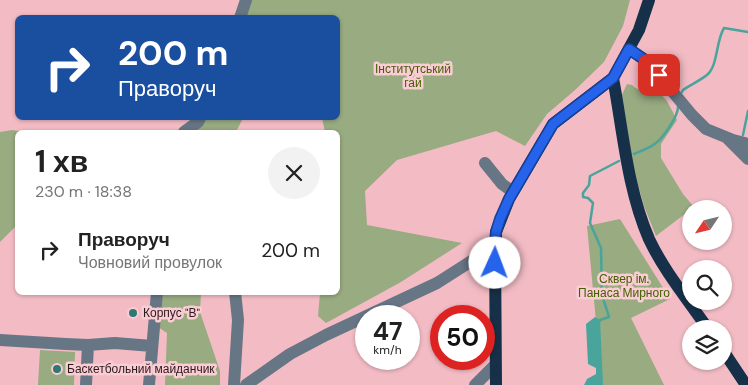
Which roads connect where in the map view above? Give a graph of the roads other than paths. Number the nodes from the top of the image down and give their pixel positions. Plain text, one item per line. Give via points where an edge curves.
1 (246, 0) edge
2 (650, 0) edge
3 (241, 15) edge
4 (629, 49) junction
5 (613, 78) junction
6 (199, 120) edge
7 (187, 130) edge
8 (725, 137) junction
9 (748, 144) edge
10 (748, 159) edge
11 (485, 163) dead end
12 (513, 192) junction
13 (495, 246) junction
14 (157, 295) edge
15 (235, 295) edge
16 (702, 320) edge
17 (0, 340) edge
18 (88, 345) junction
19 (152, 346) junction
20 (732, 364) edge
21 (496, 365) junction
22 (86, 385) edge
23 (149, 385) edge
24 (234, 385) edge
25 (246, 385) edge
26 (475, 385) edge
27 (496, 385) edge
28 (746, 385) edge

1 - 3 street
2 - 4 main road
4 - 5 main road
4 - 8 street via 648,62 706,129
5 - 12 main road via 553,124
5 - 16 main road via 638,207 650,239
6 - 7 street
8 - 9 street
8 - 10 street
11 - 12 street
12 - 13 main road via 500,219
13 - 21 main road
13 - 25 street via 437,283 290,354
14 - 19 street
15 - 24 street via 238,320
17 - 18 street
18 - 19 street
18 - 22 street
19 - 23 street
20 - 28 main road
21 - 26 street
21 - 27 main road

